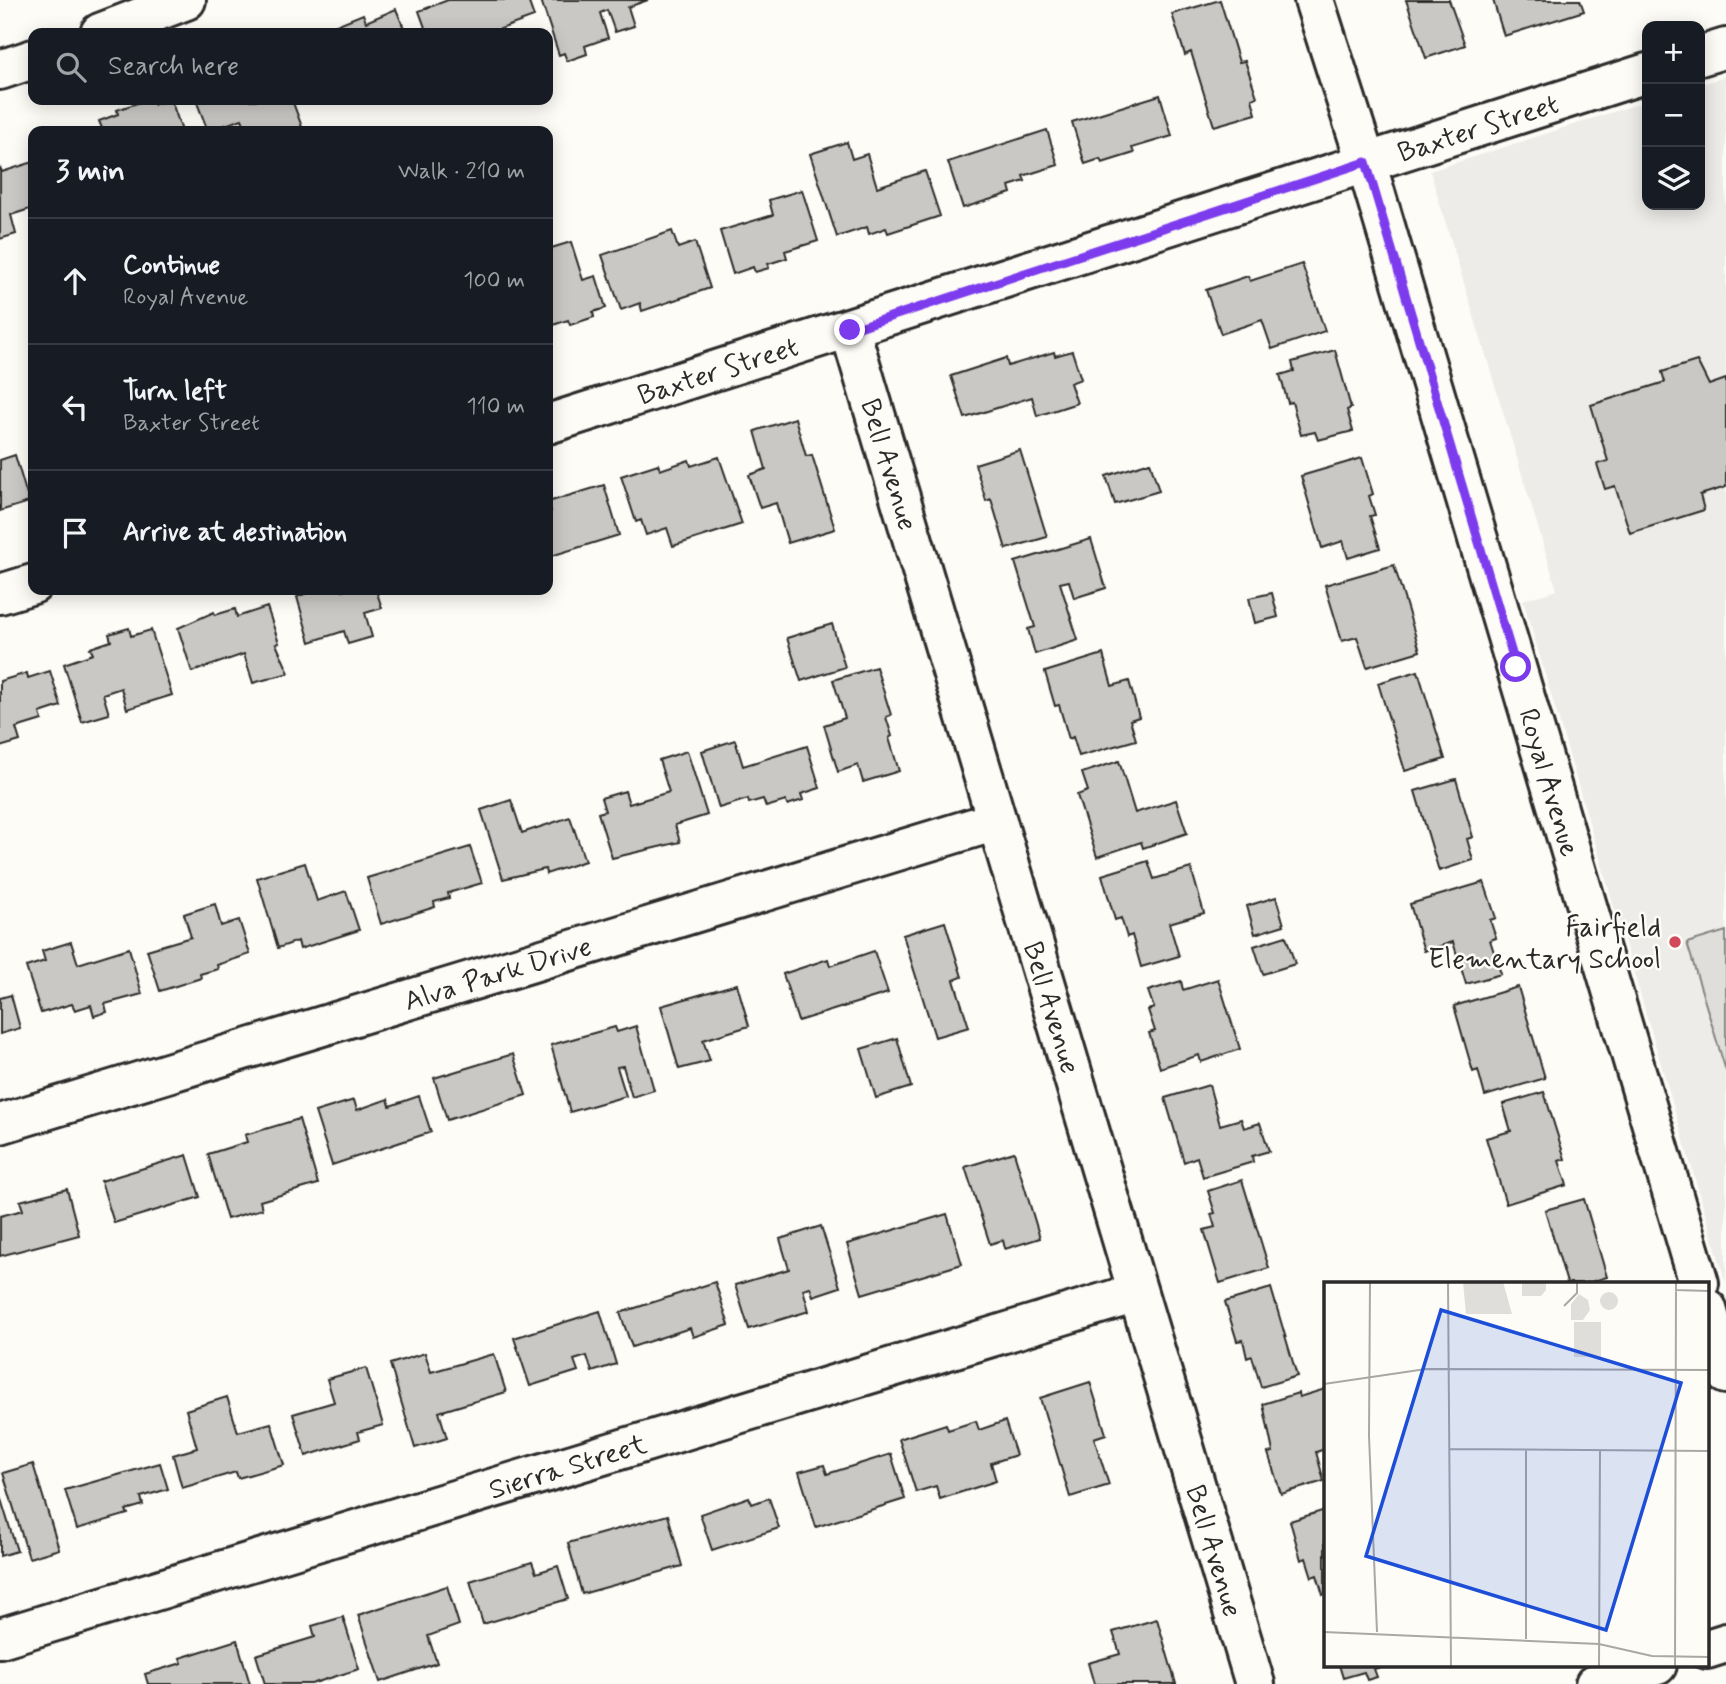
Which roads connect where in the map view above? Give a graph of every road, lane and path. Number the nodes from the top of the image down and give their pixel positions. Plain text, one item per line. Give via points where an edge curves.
1 (186, 0) edge
2 (1314, 0) edge
3 (113, 28) edge
4 (1726, 48) edge
5 (1705, 54) edge
6 (28, 61) edge
7 (0, 70) edge
8 (1642, 75) edge
9 (1366, 162) junction
10 (850, 330) junction
11 (553, 422) edge
12 (28, 586) edge
13 (0, 594) edge
14 (996, 821) junction
15 (0, 1124) edge
16 (1699, 1282) edge
17 (1136, 1293) junction
18 (1708, 1312) edge
19 (1726, 1374) edge
20 (0, 1637) edge
21 (1726, 1643) edge
22 (1708, 1649) edge
23 (1654, 1666) edge
24 (1255, 1684) edge
25 (1595, 1684) edge

1 - 3 street
2 - 9 street, Royal Avenue
4 - 5 street
6 - 7 street
8 - 9 street, Baxter Street
9 - 10 street, Baxter Street
9 - 16 street, Royal Avenue
10 - 11 street, Baxter Street
10 - 14 street, Bell Avenue
12 - 13 street
14 - 15 street, Alva Park Drive
14 - 17 street, Bell Avenue
17 - 20 street, Sierra Street
17 - 24 street, Bell Avenue
18 - 19 street
21 - 22 street
23 - 25 street

